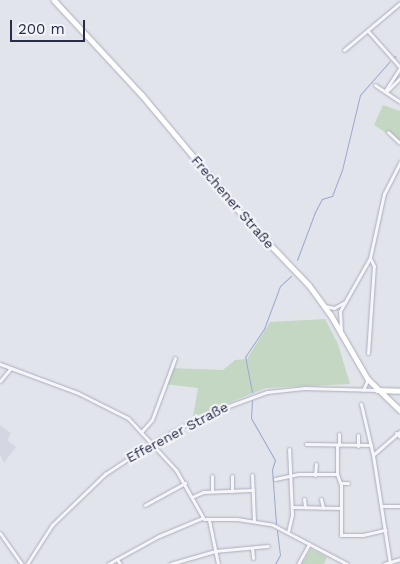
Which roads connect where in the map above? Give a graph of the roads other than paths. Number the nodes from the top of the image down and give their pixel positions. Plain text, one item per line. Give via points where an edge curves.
1 (54, 0) edge
2 (400, 3) edge
3 (368, 31) junction
4 (344, 50) dead end
5 (400, 67) edge
6 (400, 78) edge
7 (375, 85) dead end
8 (386, 92) junction
9 (400, 102) edge
10 (388, 132) dead end
11 (400, 143) edge
12 (400, 162) edge
13 (370, 258) junction
14 (346, 302) junction
15 (325, 306) junction
16 (332, 315) junction
17 (342, 334) junction
18 (368, 353) dead end
19 (175, 358) dead end
20 (0, 364) edge
21 (11, 368) junction
22 (368, 379) junction
23 (0, 381) edge
24 (363, 390) junction
25 (377, 390) junction
26 (397, 391) edge
27 (391, 403) junction
28 (361, 404) dead end
29 (400, 410) edge
30 (142, 430) junction
31 (398, 432) edge
32 (339, 434) dead end
33 (358, 435) dead end
34 (400, 437) edge
35 (152, 443) junction
36 (306, 444) dead end
37 (338, 445) junction
38 (371, 445) junction
39 (358, 446) junction
40 (289, 450) dead end
41 (373, 455) junction
42 (316, 464) dead end
43 (337, 474) junction
44 (252, 475) dead end
45 (292, 475) junction
46 (212, 476) dead end
47 (232, 476) dead end
48 (315, 476) junction
49 (275, 479) dead end
50 (185, 483) junction
51 (341, 483) junction
52 (348, 483) dead end
53 (253, 490) junction
54 (212, 491) junction
55 (232, 491) junction
56 (192, 497) junction
57 (304, 499) dead end
58 (320, 499) dead end
59 (145, 505) dead end
60 (382, 506) junction
61 (400, 506) edge
62 (292, 507) junction
63 (305, 507) junction
64 (323, 508) junction
65 (341, 508) junction
66 (202, 518) junction
67 (209, 520) junction
68 (254, 521) junction
69 (385, 530) junction
70 (288, 532) junction
71 (0, 533) edge
72 (309, 544) junction
73 (268, 546) dead end
74 (252, 548) junction
75 (215, 551) junction
76 (253, 558) dead end
77 (117, 559) junction
78 (400, 559) edge
79 (178, 563) edge
80 (390, 563) edge
81 (22, 564) edge
82 (28, 564) edge
83 (108, 564) edge
84 (120, 564) edge
85 (170, 564) edge
86 (218, 564) edge
87 (298, 564) edge
88 (346, 564) edge
89 (384, 564) edge

1 - 15 main road, Frechener Straße via 109,57 237,209
2 - 3 street
3 - 4 street
3 - 5 street
5 - 8 street
6 - 8 street
7 - 8 street
8 - 9 street
10 - 11 street
12 - 13 street via 384,194
13 - 14 street
13 - 18 street via 374,266
14 - 15 street via 334,308
14 - 16 street
14 - 17 street via 340,314
15 - 16 main road, Frechener Straße
16 - 17 main road, Frechener Straße
17 - 22 main road, Frechener Straße
19 - 30 street via 152,420
20 - 21 street
21 - 23 street
21 - 30 street via 120,413
22 - 24 street
22 - 25 main road, Frechener Straße
24 - 25 street, Efferener Straße
24 - 35 street, Efferener Straße via 304,388 256,394 204,415
25 - 26 main road, Efferener Straße
25 - 27 main road, Frechener Straße
26 - 27 main road via 390,395
27 - 29 main road, Frechener Straße
28 - 38 street
30 - 35 street
31 - 34 street
31 - 41 street
32 - 37 street
33 - 39 street
35 - 50 street
35 - 82 street, Efferener Straße via 105,474 62,514 45,534
36 - 37 street
37 - 39 street
37 - 43 street
38 - 39 street
38 - 41 street
40 - 45 street
41 - 60 street
42 - 48 street
43 - 48 street
43 - 51 street
44 - 53 street
45 - 48 street
45 - 49 street
45 - 62 street
46 - 54 street
47 - 55 street
50 - 56 street
50 - 59 street
51 - 52 street
51 - 65 street
53 - 55 street
53 - 68 street
54 - 55 street
54 - 56 street
56 - 66 street
57 - 63 street
58 - 64 street
60 - 61 street
60 - 69 street
62 - 63 street
62 - 70 street
63 - 64 street
64 - 65 street
65 - 69 street via 341,535
66 - 67 street
66 - 77 street via 170,530
67 - 68 street
67 - 75 street
68 - 70 street
69 - 80 street
70 - 72 street
71 - 81 street
72 - 87 street
72 - 88 street
73 - 74 street
74 - 75 street
74 - 76 street
75 - 79 street
75 - 86 street
77 - 83 street
77 - 84 street
78 - 80 street
79 - 85 street
80 - 89 street

